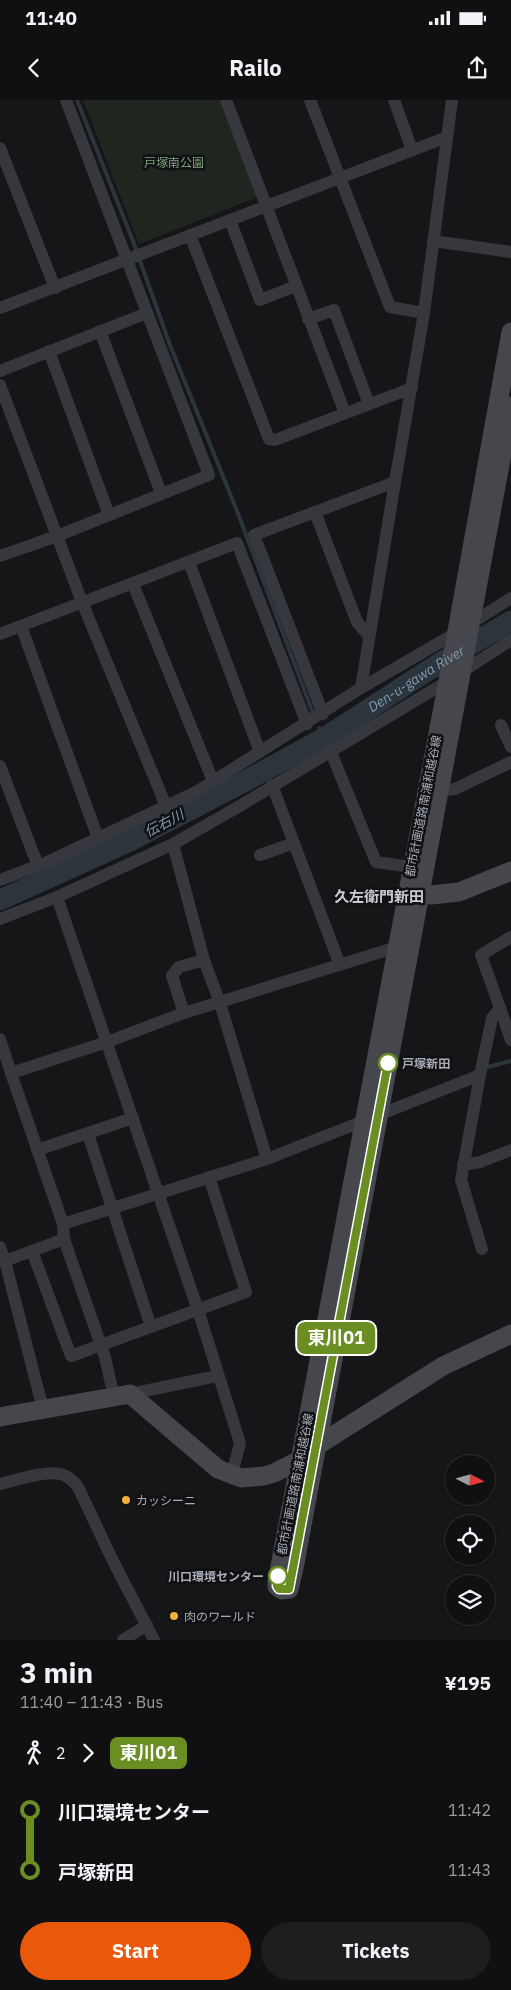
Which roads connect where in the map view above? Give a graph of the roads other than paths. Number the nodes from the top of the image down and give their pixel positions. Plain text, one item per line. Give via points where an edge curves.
1 (66, 100) edge
2 (226, 100) edge
3 (310, 100) edge
4 (394, 100) edge
5 (452, 100) edge
6 (447, 137) junction
7 (0, 148) edge
8 (412, 150) junction
9 (340, 178) junction
10 (265, 206) junction
11 (230, 220) junction
12 (190, 235) junction
13 (434, 241) junction
14 (511, 252) edge
15 (127, 260) junction
16 (296, 286) junction
17 (55, 288) junction
18 (0, 308) edge
19 (147, 313) junction
20 (424, 313) junction
21 (308, 318) junction
22 (100, 331) junction
23 (511, 332) edge
24 (49, 351) junction
25 (0, 371) edge
26 (0, 385) edge
27 (412, 388) junction
28 (369, 404) junction
29 (511, 406) edge
30 (345, 413) junction
31 (395, 482) junction
32 (161, 493) junction
33 (315, 512) junction
34 (109, 515) junction
35 (57, 536) junction
36 (0, 556) edge
37 (189, 562) junction
38 (133, 584) junction
39 (511, 598) edge
40 (82, 602) junction
41 (21, 626) junction
42 (463, 633) junction
43 (0, 634) edge
44 (369, 636) junction
45 (511, 640) edge
46 (455, 672) junction
47 (362, 688) junction
48 (323, 714) junction
49 (307, 724) junction
50 (501, 725) dead end
51 (511, 747) edge
52 (330, 750) junction
53 (260, 752) junction
54 (511, 762) edge
55 (0, 766) edge
56 (213, 781) junction
57 (272, 786) junction
58 (432, 792) junction
59 (166, 806) junction
60 (98, 838) junction
61 (294, 843) junction
62 (173, 844) junction
63 (260, 855) dead end
64 (38, 866) junction
65 (411, 867) junction
66 (511, 871) edge
67 (0, 880) edge
68 (414, 893) junction
69 (58, 897) junction
70 (0, 919) edge
71 (511, 937) edge
72 (397, 947) junction
73 (204, 960) junction
74 (340, 965) junction
75 (220, 1003) junction
76 (500, 1008) junction
77 (184, 1013) junction
78 (0, 1040) edge
79 (511, 1040) edge
80 (107, 1042) junction
81 (11, 1073) junction
82 (480, 1075) junction
83 (133, 1118) junction
84 (370, 1119) junction
85 (88, 1134) junction
86 (37, 1150) junction
87 (511, 1150) edge
88 (267, 1159) junction
89 (463, 1165) junction
90 (210, 1177) junction
91 (158, 1193) junction
92 (112, 1209) junction
93 (63, 1224) junction
94 (64, 1239) junction
95 (0, 1247) edge
96 (482, 1248) dead end
97 (32, 1251) junction
98 (5, 1260) junction
99 (198, 1310) junction
100 (151, 1328) junction
101 (511, 1334) edge
102 (101, 1344) junction
103 (217, 1376) junction
104 (122, 1395) junction
105 (43, 1409) junction
106 (0, 1417) edge
107 (315, 1447) junction
108 (300, 1460) junction
109 (232, 1474) junction
110 (0, 1484) edge
111 (148, 1625) junction
112 (123, 1640) edge
113 (154, 1640) edge

1 - 15 street
2 - 10 street
3 - 9 street
4 - 8 street
5 - 6 street
6 - 8 street
6 - 13 street
7 - 17 street
8 - 9 street
9 - 10 street
9 - 20 street via 390,307
10 - 11 street
10 - 16 street
11 - 12 street
11 - 16 street via 260,300
12 - 15 street
12 - 30 street via 269,439 275,440
13 - 14 street
13 - 20 street
15 - 17 street
15 - 19 street
16 - 21 street
17 - 18 street
19 - 22 street
19 - 32 street via 209,475
20 - 27 street
21 - 28 street via 334,310
21 - 30 street
22 - 24 street
22 - 32 street
23 - 42 street, 都市計画道路南浦和越谷線
24 - 25 street
24 - 34 street
26 - 35 street
27 - 28 street
27 - 31 street
28 - 30 street
29 - 42 street, 都市計画道路南浦和越谷線
31 - 33 street
31 - 44 street
32 - 34 street
33 - 44 street via 357,622
33 - 48 street via 254,535
34 - 35 street
35 - 36 street
35 - 40 street
37 - 38 street
37 - 49 street via 237,543
37 - 53 street
38 - 40 street
38 - 56 street
39 - 42 street
40 - 41 street
40 - 59 street
41 - 43 street
41 - 60 street
42 - 46 street, 都市計画道路南浦和越谷線
42 - 47 street
44 - 47 street
45 - 46 street
46 - 52 street
46 - 58 street, 都市計画道路南浦和越谷線
47 - 48 street
48 - 49 street
49 - 53 street
50 - 51 street
52 - 57 street
52 - 65 street via 376,862
53 - 56 street
54 - 58 street via 455,789
55 - 64 street
56 - 59 street
57 - 61 street
57 - 62 street
58 - 65 street, 都市計画道路南浦和越谷線
58 - 68 street, 都市計画道路南浦和越谷線
59 - 60 street
60 - 64 street
61 - 63 street
61 - 74 street
62 - 69 street
62 - 73 street
64 - 67 street
65 - 68 street, 都市計画道路南浦和越谷線
66 - 68 street via 446,895
68 - 72 street, 都市計画道路南浦和越谷線
68 - 84 street, 都市計画道路南浦和越谷線
69 - 70 street
69 - 80 street
71 - 76 street via 481,955
72 - 74 street
72 - 84 street, 都市計画道路南浦和越谷線
73 - 75 street
73 - 77 street via 179,967 172,976
74 - 75 street
75 - 77 street
75 - 88 street
76 - 79 street
76 - 82 street via 492,1018
77 - 80 street
78 - 81 street
80 - 81 street
80 - 83 street
81 - 86 street
82 - 84 street
82 - 89 street
83 - 85 street
83 - 91 street
84 - 88 street
84 - 107 street, 都市計画道路南浦和越谷線
84 - 108 street, 都市計画道路南浦和越谷線
85 - 86 street
85 - 92 street
86 - 93 street
87 - 89 street
88 - 90 street
89 - 96 street via 461,1180
90 - 91 street
90 - 99 street via 246,1292
91 - 92 street
91 - 99 street
92 - 93 street
92 - 100 street
93 - 94 street
94 - 97 street
94 - 102 street
95 - 98 street
97 - 98 street
97 - 102 street via 71,1356
98 - 105 street
99 - 100 street
99 - 103 street
100 - 102 street
101 - 107 street via 443,1366
102 - 104 street
103 - 104 street
103 - 109 street via 240,1443
104 - 105 street
104 - 109 street via 218,1469
105 - 106 street
107 - 108 street
107 - 108 street, 都市計画道路南浦和越谷線 via 291,1585 289,1589 282,1590 277,1582
108 - 109 street via 264,1476 241,1478
110 - 111 street via 58,1473 73,1481
111 - 112 street
111 - 113 street

